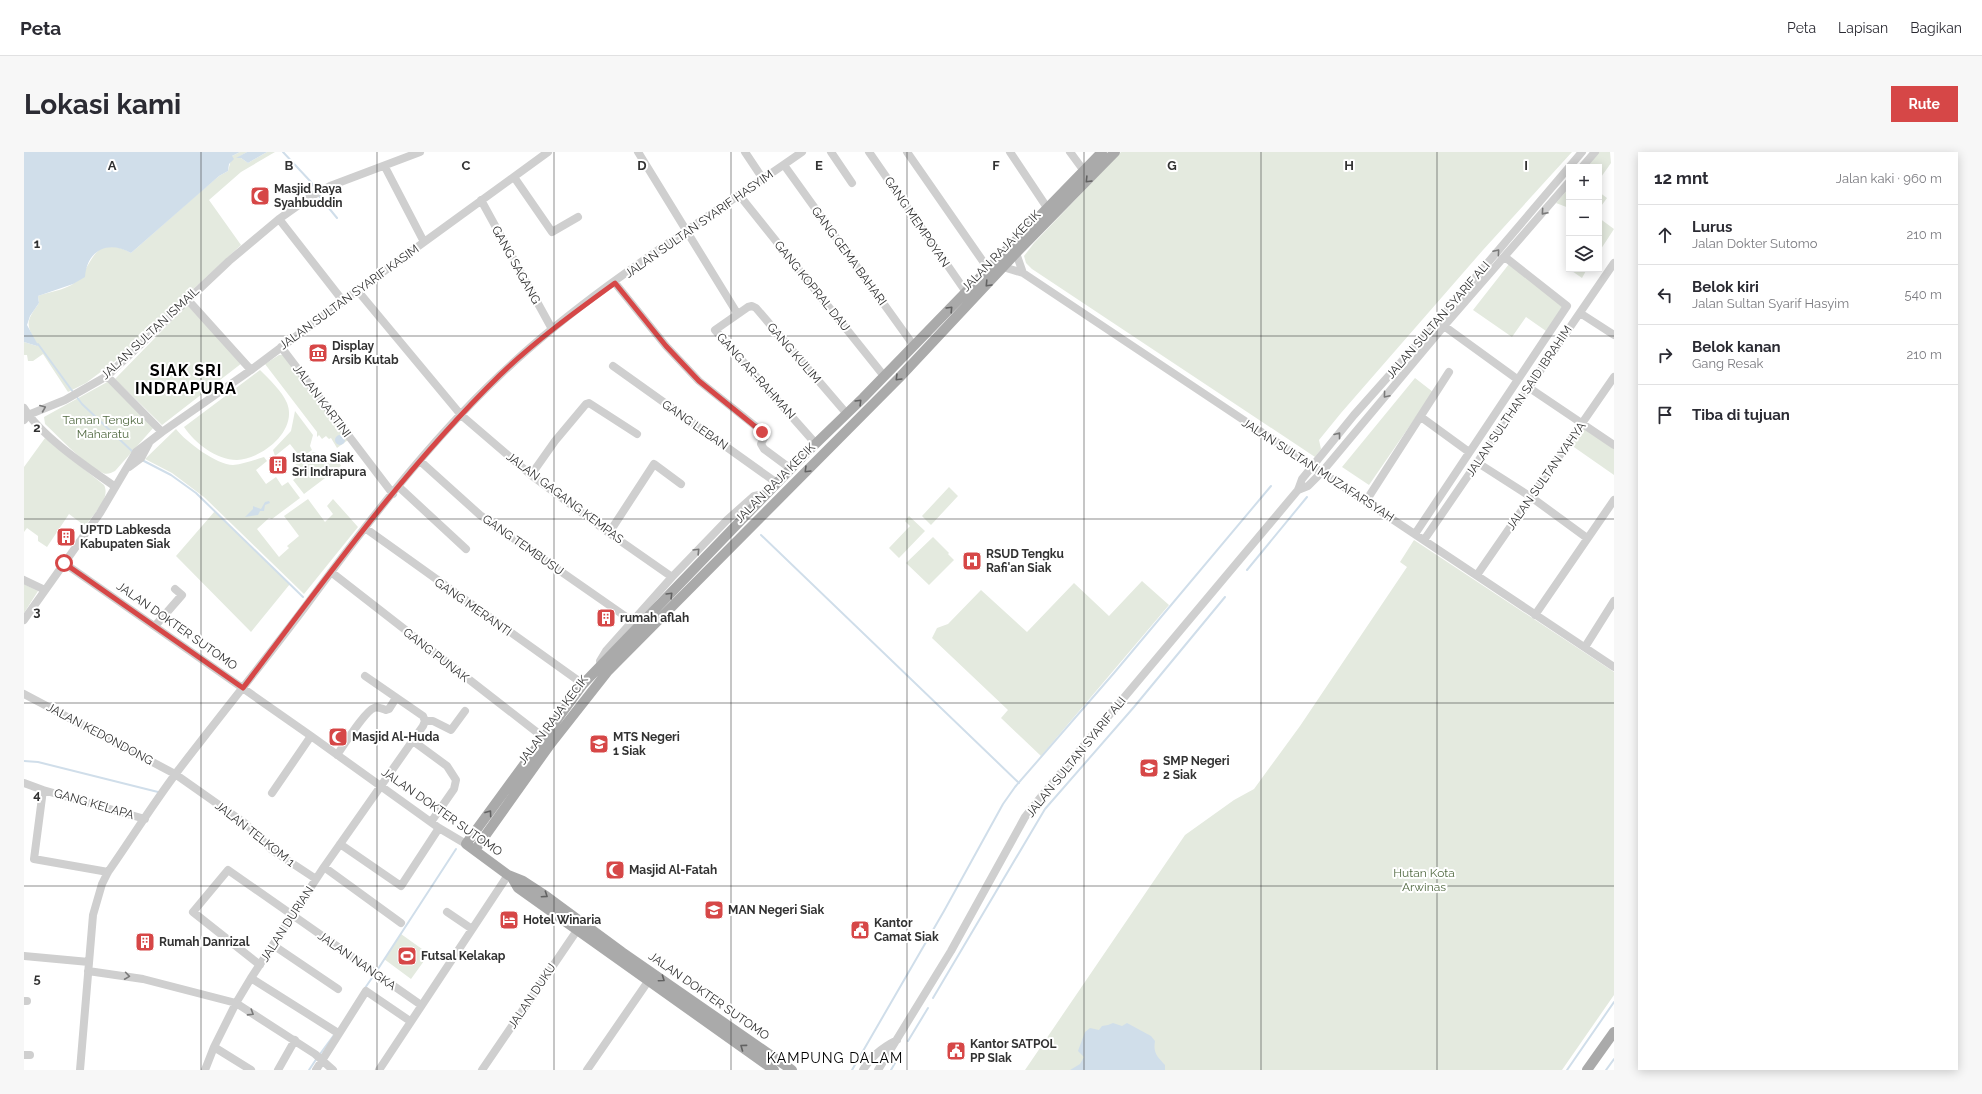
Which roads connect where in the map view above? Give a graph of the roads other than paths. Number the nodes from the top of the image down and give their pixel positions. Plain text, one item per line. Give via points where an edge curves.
1 (420, 152) edge
2 (548, 152) edge
3 (638, 152) edge
4 (744, 152) edge
5 (802, 152) edge
6 (831, 152) edge
7 (869, 152) edge
8 (907, 152) edge
9 (1010, 152) edge
10 (1070, 152) edge
11 (1102, 152) edge
12 (1115, 152) edge
13 (1582, 152) edge
14 (1595, 152) edge
15 (1585, 164) edge
16 (784, 165) junction
17 (385, 166) junction
18 (1084, 171) junction
19 (514, 177) junction
20 (763, 179) junction
21 (852, 183) dead end
22 (1566, 186) edge
23 (740, 196) junction
24 (1065, 197) junction
25 (481, 200) junction
26 (1048, 208) junction
27 (578, 217) dead end
28 (279, 219) junction
29 (686, 231) junction
30 (424, 242) junction
31 (1016, 253) junction
32 (1505, 257) junction
33 (1614, 263) edge
34 (1003, 267) junction
35 (989, 270) junction
36 (1023, 273) junction
37 (615, 283) junction
38 (357, 290) junction
39 (966, 292) junction
40 (187, 299) junction
41 (342, 301) junction
42 (737, 313) junction
43 (1580, 313) junction
44 (1444, 326) junction
45 (552, 329) junction
46 (1614, 335) edge
47 (914, 346) junction
48 (281, 347) junction
49 (613, 366) dead end
50 (251, 370) junction
51 (1449, 372) dead end
52 (107, 376) junction
53 (884, 376) junction
54 (1614, 377) edge
55 (1517, 379) junction
56 (1528, 387) junction
57 (25, 414) edge
58 (847, 414) junction
59 (461, 415) junction
60 (1421, 417) junction
61 (1582, 424) junction
62 (162, 432) junction
63 (637, 434) dead end
64 (816, 444) junction
65 (1614, 445) edge
66 (1469, 452) junction
67 (420, 461) junction
68 (1478, 463) junction
69 (1314, 466) junction
70 (791, 469) junction
71 (1322, 472) junction
72 (531, 475) junction
73 (777, 483) junction
74 (681, 484) dead end
75 (114, 486) junction
76 (399, 487) junction
77 (1298, 490) junction
78 (769, 492) junction
79 (393, 494) junction
80 (1531, 496) junction
81 (1614, 500) edge
82 (1366, 501) junction
83 (365, 528) junction
84 (609, 533) junction
85 (1414, 534) junction
86 (1587, 538) junction
87 (1424, 540) junction
88 (466, 549) dead end
89 (64, 563) junction
90 (331, 572) junction
91 (1477, 576) junction
92 (672, 577) junction
93 (24, 580) edge
94 (175, 589) dead end
95 (45, 590) junction
96 (1614, 601) edge
97 (1535, 614) junction
98 (24, 620) edge
99 (632, 621) junction
100 (155, 626) junction
101 (1586, 647) junction
102 (1614, 667) edge
103 (604, 668) junction
104 (365, 676) dead end
105 (582, 684) junction
106 (243, 688) junction
107 (24, 694) edge
108 (396, 698) junction
109 (465, 711) dead end
110 (425, 721) junction
111 (311, 736) junction
112 (543, 737) junction
113 (413, 741) junction
114 (337, 755) junction
115 (176, 774) junction
116 (520, 778) junction
117 (24, 783) edge
118 (380, 785) junction
119 (43, 790) junction
120 (272, 792) dead end
121 (145, 819) junction
122 (431, 822) junction
123 (439, 828) junction
124 (340, 844) junction
125 (470, 847) junction
126 (324, 867) junction
127 (108, 872) junction
128 (510, 875) junction
129 (316, 879) junction
130 (447, 912) dead end
131 (293, 916) junction
132 (401, 923) dead end
133 (580, 926) junction
134 (472, 929) junction
135 (273, 945) junction
136 (24, 956) edge
137 (89, 962) junction
138 (260, 965) junction
139 (88, 971) junction
140 (251, 978) junction
141 (649, 980) junction
142 (338, 989) dead end
143 (236, 1003) junction
144 (421, 1005) junction
145 (410, 1022) junction
146 (1614, 1032) edge
147 (338, 1033) junction
148 (294, 1040) junction
149 (897, 1040) junction
150 (214, 1047) junction
151 (321, 1060) junction
152 (80, 1070) edge
153 (205, 1070) edge
154 (252, 1070) edge
155 (278, 1070) edge
156 (316, 1070) edge
157 (333, 1070) edge
158 (379, 1070) edge
159 (482, 1070) edge
160 (587, 1070) edge
161 (774, 1070) edge
162 (792, 1070) edge
163 (863, 1070) edge
164 (878, 1070) edge
165 (1587, 1070) edge

1 - 17 street, JALAN SULTAN ISMAIL
2 - 19 street, JALAN SULTAN SYARIF KASIM
3 - 29 street
4 - 20 street
5 - 16 street, JALAN SULTAN SYARIF HASYIM
6 - 21 street
7 - 39 street, GANG MEMPOYAN
8 - 35 street
9 - 26 street
10 - 18 street
11 - 18 main road, JALAN RAJA KECIK
12 -> 24 main road, JALAN RAJA KECIK
69 -> 13 street, JALAN SULTAN SYARIF ALI via 1354,415
14 - 15 street
16 - 20 street, JALAN SULTAN SYARIF HASYIM
16 - 47 street, GANG GEMA BAHARI
17 - 28 street, JALAN SULTAN ISMAIL via 330,186
17 - 30 street
18 - 24 main road, JALAN RAJA KECIK
19 - 25 street, JALAN SULTAN SYARIF KASIM
19 - 27 street via 552,232
20 - 23 street, JALAN SULTAN SYARIF HASYIM
22 -> 32 street, JALAN SULTAN SYARIF ALI
23 - 29 street, JALAN SULTAN SYARIF HASYIM
23 - 53 street, GANG KOPRAL DAU
24 - 26 main road, JALAN RAJA KECIK
24 - 31 main road, JALAN RAJA KECIK
25 - 30 street, JALAN SULTAN SYARIF KASIM
25 - 45 street, GANG SAGANG
26 - 35 main road, JALAN RAJA KECIK
28 - 40 street, JALAN SULTAN ISMAIL
28 - 41 street
29 - 37 street, JALAN SULTAN SYARIF HASYIM
29 - 42 street
30 - 38 street, JALAN SULTAN SYARIF KASIM
31 - 34 main road, JALAN RAJA KECIK
31 - 36 street
32 - 44 street, JALAN SULTAN SYARIF ALI
32 - 55 street via 1567,306
33 - 43 street, JALAN SULTHAN SAID IBRAHIM
34 - 36 street, JALAN SULTAN MUZAFARSYAH
34 -> 103 main road, JALAN RAJA KECIK via 899,378
35 - 39 main road, JALAN RAJA KECIK
36 - 69 street, JALAN SULTAN MUZAFARSYAH
37 - 45 street, JALAN SULTAN SYARIF HASYIM
37 - 70 street via 666,346 699,381 764,434 761,444 764,449
38 - 41 street, JALAN SULTAN SYARIF KASIM
38 - 59 street, JALAN GAGANG KEMPAS
47 -> 39 main road, JALAN RAJA KECIK
40 - 50 street
40 - 52 street, JALAN SULTAN ISMAIL
41 - 48 street, JALAN SULTAN SYARIF KASIM
42 - 58 street, GANG KULIM via 748,307 756,308
42 - 64 street, GANG AR-RAHMAN via 715,330
43 - 46 street
43 - 56 street, JALAN SULTHAN SAID IBRAHIM
44 - 55 street
44 -> 71 street, JALAN SULTAN SYARIF ALI
45 - 59 street, JALAN SULTAN SYARIF HASYIM via 501,374
47 - 53 main road, JALAN RAJA KECIK
48 - 50 street, JALAN SULTAN SYARIF KASIM
48 - 79 street, JALAN KARTINI
49 - 73 street, GANG LEBAN
50 - 62 street, JALAN SULTAN SYARIF KASIM
51 - 60 street
57 -> 52 street, JALAN SULTAN ISMAIL via 65,400
52 - 62 street
58 -> 53 main road, JALAN RAJA KECIK
54 - 61 street, JALAN SULTAN YAHYA
55 - 66 street
56 - 61 street
56 - 68 street, JALAN SULTHAN SAID IBRAHIM
57 - 75 street via 80,462
58 - 64 main road, JALAN RAJA KECIK
59 - 67 street, JALAN SULTAN SYARIF HASYIM
59 - 72 street, JALAN GAGANG KEMPAS
60 - 66 street
60 - 82 street
61 - 65 street
61 - 80 street, JALAN SULTAN YAHYA
62 - 75 street, JALAN SULTAN SYARIF KASIM via 140,448
63 - 72 street via 596,406 586,404
64 - 70 main road, JALAN RAJA KECIK
66 - 85 street
67 - 76 street, JALAN SULTAN SYARIF HASYIM
67 - 99 street, GANG TEMBUSU via 480,514
68 - 80 street
68 - 87 street, JALAN SULTHAN SAID IBRAHIM
69 - 71 street, JALAN SULTAN MUZAFARSYAH
69 - 77 street, JALAN SULTAN SYARIF ALI via 1302,479
70 - 73 main road, JALAN RAJA KECIK
71 - 77 street, JALAN SULTAN SYARIF ALI via 1308,486
71 - 82 street, JALAN SULTAN MUZAFARSYAH
72 - 84 street, JALAN GAGANG KEMPAS
73 - 78 main road, JALAN RAJA KECIK
74 - 84 street via 654,464
75 - 89 street, JALAN SULTAN SYARIF KASIM via 100,513
76 - 79 street, JALAN SULTAN SYARIF HASYIM
76 - 88 street
77 - 149 street, JALAN SULTAN SYARIF ALI via 1025,817 951,951
92 -> 78 street via 749,500 758,494
103 -> 78 main road, JALAN RAJA KECIK
79 - 83 street, JALAN SULTAN SYARIF HASYIM
80 - 86 street
80 - 91 street, JALAN SULTAN YAHYA
81 - 86 street
82 - 85 street, JALAN SULTAN MUZAFARSYAH
83 - 90 street, JALAN SULTAN SYARIF HASYIM
83 - 105 street, GANG MERANTI
84 - 92 street, JALAN GAGANG KEMPAS
85 - 87 street, JALAN SULTAN MUZAFARSYAH
86 - 97 street
87 - 91 street, JALAN SULTAN MUZAFARSYAH
89 - 95 street, JALAN SULTAN SYARIF KASIM
89 - 100 street, JALAN DOKTER SUTOMO
90 - 106 street, JALAN SULTAN SYARIF HASYIM
90 - 112 street, GANG PUNAK
91 - 97 street, JALAN SULTAN MUZAFARSYAH
92 - 99 street
93 - 95 street
94 - 100 street via 182,594
95 - 98 street, JALAN SULTAN SYARIF KASIM
96 - 101 street
97 - 101 street, JALAN SULTAN MUZAFARSYAH
99 - 103 street via 600,661
100 - 106 street, JALAN DOKTER SUTOMO
101 - 102 street, JALAN SULTAN MUZAFARSYAH
103 - 105 main road, JALAN RAJA KECIK
103 - 116 main road, JALAN RAJA KECIK via 595,686
104 - 108 street
105 - 112 main road, JALAN RAJA KECIK
106 - 111 street, JALAN DOKTER SUTOMO
106 - 115 street, JALAN SULTAN SYARIF HASYIM
107 - 115 street, JALAN KEDONDONG
108 - 110 street via 422,716
108 - 114 street via 389,709 378,707 367,714
109 - 110 street via 451,730 433,721
110 - 113 street, JALAN DURIAN
111 - 114 street, JALAN DOKTER SUTOMO
111 - 120 street
112 - 116 main road, JALAN RAJA KECIK
113 - 118 street, JALAN DURIAN
113 - 122 street via 447,766 456,780 454,789
114 - 118 street, JALAN DOKTER SUTOMO
115 - 121 street, JALAN SULTAN SYARIF HASYIM
115 - 129 street, JALAN TELKOM 1 via 246,824 276,853
116 - 125 main road, JALAN RAJA KECIK
117 - 119 street
118 - 122 street, JALAN DOKTER SUTOMO
118 - 124 street, JALAN DURIAN
119 - 121 street, GANG KELAPA
119 - 127 street, GANG KELAPA via 34,858
121 - 127 street, JALAN SULTAN SYARIF HASYIM
122 - 123 street, JALAN DOKTER SUTOMO
123 - 124 street via 401,886
123 - 125 street, JALAN DOKTER SUTOMO
124 - 126 street, JALAN DURIAN
125 - 128 main road, JALAN DOKTER SUTOMO
126 - 129 street, JALAN DURIAN
126 - 132 street
127 - 137 street, JALAN SULTAN SYARIF HASYIM via 93,914
128 - 133 main road, JALAN DOKTER SUTOMO via 518,888
128 - 134 street
129 - 131 street, JALAN DURIAN
130 - 134 street
131 - 135 street, JALAN DURIAN
131 - 138 street, JALAN NANGKA via 228,870 193,912
131 - 144 street, JALAN NANGKA
133 - 141 main road, JALAN DOKTER SUTOMO
133 - 159 street, JALAN DUKU
133 -> 162 main road, JALAN DOKTER SUTOMO via 622,952
134 - 144 street
135 - 138 street, JALAN DURIAN
135 - 142 street
136 - 137 street
137 - 139 street, JALAN SULTAN SYARIF HASYIM
138 - 140 street, JALAN DURIAN
139 -> 143 street via 143,979
139 - 152 street, JALAN SULTAN SYARIF HASYIM
140 - 143 street, JALAN DURIAN
140 - 147 street
141 - 160 street
161 -> 141 main road, JALAN DOKTER SUTOMO
143 -> 148 street
143 - 150 street, JALAN DURIAN
144 - 145 street
145 - 147 street via 366,991
145 - 158 street
146 - 165 main road
147 - 151 street
148 - 151 street
148 - 155 street
149 - 163 street via 874,1055
149 - 164 street, JALAN SULTAN SYARIF ALI
150 - 153 street, JALAN DURIAN
150 - 154 street
151 - 156 street
151 - 157 street

